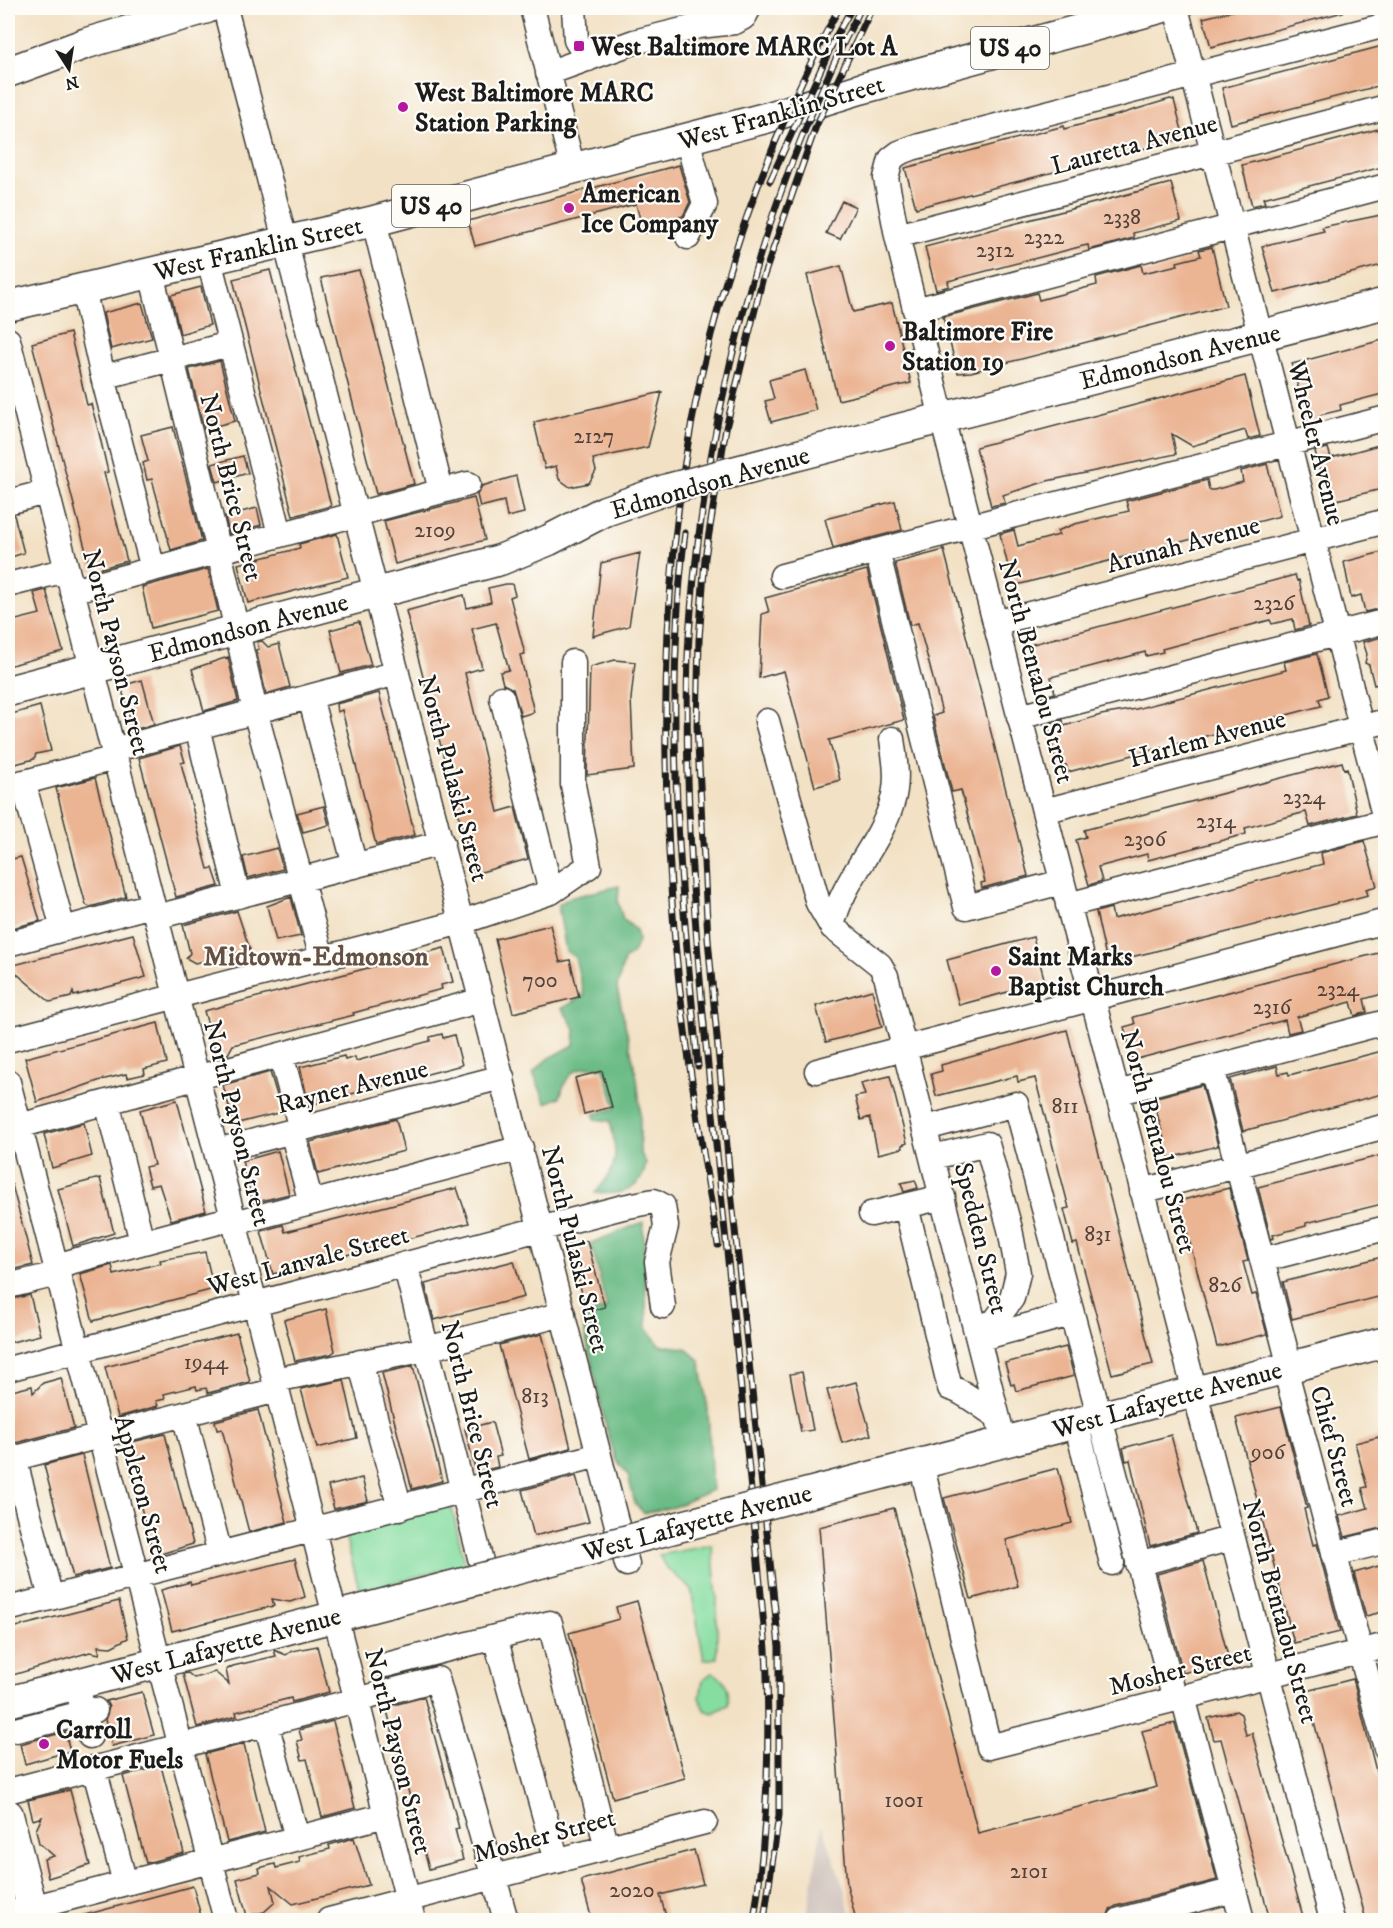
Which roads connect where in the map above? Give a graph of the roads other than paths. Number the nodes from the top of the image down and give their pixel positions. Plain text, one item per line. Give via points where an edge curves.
1 (207, 8) edge
2 (225, 8) edge
3 (575, 8) edge
4 (749, 8) edge
5 (1160, 8) edge
6 (1176, 8) edge
7 (533, 11) edge
8 (1386, 25) edge
9 (588, 59) junction
10 (8, 72) edge
11 (548, 73) junction
12 (1193, 76) junction
13 (1386, 107) edge
14 (687, 139) junction
15 (1213, 153) junction
16 (573, 169) junction
17 (1386, 186) edge
18 (374, 221) junction
19 (1232, 227) junction
20 (897, 236) junction
21 (688, 237) dead end
22 (287, 242) junction
23 (209, 260) junction
24 (151, 273) junction
25 (120, 280) junction
26 (86, 302) junction
27 (1386, 303) edge
28 (8, 306) edge
29 (915, 310) junction
30 (8, 322) edge
31 (1260, 336) junction
32 (8, 340) edge
33 (229, 344) junction
34 (171, 359) junction
35 (103, 377) junction
36 (17, 415) edge
37 (942, 418) junction
38 (1386, 418) edge
39 (1288, 444) junction
40 (468, 484) dead end
41 (441, 491) junction
42 (46, 492) junction
43 (8, 502) edge
44 (357, 514) junction
45 (1386, 521) edge
46 (970, 527) junction
47 (280, 534) junction
48 (1312, 540) junction
49 (219, 551) junction
50 (877, 551) junction
51 (153, 569) junction
52 (782, 576) dead end
53 (69, 580) junction
54 (8, 585) edge
55 (377, 594) junction
56 (1386, 621) edge
57 (995, 623) junction
58 (236, 631) junction
59 (1337, 634) junction
60 (573, 662) dead end
61 (92, 669) junction
62 (398, 673) junction
63 (8, 691) edge
64 (310, 697) junction
65 (501, 699) dead end
66 (255, 711) junction
67 (1019, 717) junction
68 (767, 721) dead end
69 (1386, 721) edge
70 (196, 728) junction
71 (1361, 728) junction
72 (892, 739) dead end
73 (114, 754) junction
74 (15, 784) edge
75 (1044, 811) junction
76 (1385, 822) edge
77 (442, 843) junction
78 (355, 866) junction
79 (302, 879) junction
80 (551, 892) junction
81 (1065, 893) junction
82 (238, 896) junction
83 (154, 911) junction
84 (1386, 921) edge
85 (462, 922) junction
86 (832, 927) junction
87 (63, 929) junction
88 (8, 944) edge
89 (322, 958) junction
90 (176, 996) junction
91 (1092, 998) junction
92 (482, 1000) junction
93 (1386, 1022) edge
94 (8, 1040) edge
95 (906, 1047) junction
96 (281, 1055) junction
97 (1212, 1068) junction
98 (817, 1071) dead end
99 (502, 1077) junction
100 (197, 1078) junction
101 (8, 1082) edge
102 (1117, 1094) junction
103 (107, 1102) junction
104 (1386, 1126) edge
105 (13, 1127) edge
106 (926, 1128) junction
107 (296, 1130) junction
108 (520, 1148) junction
109 (216, 1151) junction
110 (933, 1157) junction
111 (1237, 1166) junction
112 (1142, 1191) junction
113 (943, 1197) junction
114 (311, 1203) junction
115 (906, 1206) junction
116 (871, 1214) dead end
117 (234, 1220) junction
118 (1386, 1227) edge
119 (542, 1228) junction
120 (142, 1242) junction
121 (1262, 1260) junction
122 (405, 1264) junction
123 (56, 1270) junction
124 (8, 1286) edge
125 (255, 1304) junction
126 (663, 1306) dead end
127 (563, 1314) junction
128 (1071, 1314) junction
129 (977, 1334) junction
130 (1386, 1342) edge
131 (426, 1349) junction
132 (77, 1351) junction
133 (360, 1362) junction
134 (1287, 1367) junction
135 (8, 1369) edge
136 (276, 1385) junction
137 (1195, 1392) junction
138 (184, 1414) junction
139 (1087, 1420) junction
140 (1000, 1429) junction
141 (100, 1436) junction
142 (600, 1455) junction
143 (11, 1459) edge
144 (921, 1463) junction
145 (463, 1492) junction
146 (400, 1508) junction
147 (313, 1530) junction
148 (1233, 1538) junction
149 (1386, 1541) edge
150 (624, 1552) joint
151 (220, 1554) junction
152 (1334, 1554) junction
153 (1112, 1563) dead end
154 (1138, 1564) junction
155 (136, 1576) junction
156 (486, 1577) joint
157 (51, 1598) junction
158 (8, 1609) edge
159 (335, 1616) junction
160 (495, 1637) junction
161 (1386, 1645) edge
162 (1360, 1652) junction
163 (159, 1662) junction
164 (386, 1665) dead end
165 (1268, 1675) junction
166 (76, 1683) junction
167 (1179, 1698) junction
168 (19, 1699) edge
169 (357, 1700) junction
170 (90, 1711) junction
171 (266, 1724) junction
172 (90, 1736) dead end
173 (180, 1746) junction
174 (1386, 1748) edge
175 (94, 1768) junction
176 (8, 1791) edge
177 (8, 1815) edge
178 (386, 1815) junction
179 (705, 1822) dead end
180 (297, 1838) junction
181 (607, 1848) junction
182 (210, 1861) junction
183 (557, 1861) junction
184 (494, 1877) junction
185 (125, 1883) junction
186 (1234, 1890) junction
187 (411, 1910) edge
188 (25, 1914) edge
189 (226, 1920) edge
190 (329, 1920) edge
191 (506, 1920) edge
192 (1120, 1920) edge
193 (1242, 1920) edge
194 (1332, 1920) edge

1 - 10 main road via 87,43
2 - 22 street, North Pulaski Street
3 - 7 street
3 - 9 street via 576,40
4 - 9 street via 735,22 634,42
5 - 14 main road, West Franklin Street / US 40
6 - 12 street, Wheeler Avenue
7 - 11 street
8 - 12 street, North Bentalou Street
9 - 11 street
11 - 16 street
12 - 15 street, Wheeler Avenue
12 - 20 street, North Bentalou Street via 899,153 891,159 886,178
13 - 15 street, Lauretta Avenue
14 - 16 main road, West Franklin Street / US 40
14 - 21 street via 705,204
15 - 19 street, Wheeler Avenue
15 - 20 street, Lauretta Avenue
16 - 18 main road, West Franklin Street / US 40
17 - 19 street
18 - 22 main road, West Franklin Street / US 40
18 - 41 street
19 - 29 street
19 - 31 street, Wheeler Avenue
20 - 29 street, North Bentalou Street
22 - 23 main road, West Franklin Street / US 40
22 - 44 street, North Pulaski Street
23 - 24 main road, West Franklin Street / US 40
23 - 33 street
24 - 25 main road, West Franklin Street / US 40
24 - 34 street, North Brice Street
25 - 26 main road, West Franklin Street
25 - 28 main road, West Franklin Street / US 40
26 - 30 main road, West Franklin Street
26 - 35 street
27 - 31 main road, Edmondson Avenue
29 - 37 street, North Bentalou Street
31 - 37 main road, Edmondson Avenue
31 - 39 street, Wheeler Avenue
32 - 36 street, North Payson Street
33 - 34 street
33 - 47 street
34 - 35 street
34 - 49 street, North Brice Street
35 - 51 street
36 - 42 street, North Payson Street
37 - 46 street, North Bentalou Street
37 - 55 main road, Edmondson Avenue, bridge via 668,489 614,508 500,560
38 - 39 street
39 - 46 street
39 - 48 street, Wheeler Avenue
40 - 41 street
41 - 44 street
42 - 43 street
42 - 53 street, North Payson Street
44 - 47 street
44 - 55 street, North Pulaski Street
45 - 48 street, Arunah Avenue
46 - 50 street
46 - 57 street, North Bentalou Street
47 - 49 street
48 - 57 street, Arunah Avenue
48 - 59 street, Wheeler Avenue
49 - 51 street
49 - 58 street, North Brice Street
50 - 52 street
50 - 81 street via 966,907
51 - 53 street
53 - 54 street
53 - 61 street, North Payson Street
55 - 58 main road, Edmondson Avenue
55 - 62 street, North Pulaski Street
56 - 59 street
57 - 67 street, North Bentalou Street
58 - 61 main road, Edmondson Avenue
58 - 66 street, North Brice Street
59 - 67 street
59 - 71 street, Wheeler Avenue
60 - 80 street via 573,785 589,866
61 - 63 main road, Edmondson Avenue
61 - 73 street, North Payson Street
62 - 64 street
62 - 77 street, North Pulaski Street
64 - 66 street
64 - 78 street
65 - 80 street
66 - 70 street
66 - 79 street, North Brice Street
67 - 75 street, North Bentalou Street
68 - 86 street via 811,882
69 - 71 street, Harlem Avenue
70 - 73 street
70 - 82 street
71 - 75 street, Harlem Avenue
71 - 76 street, Wheeler Avenue
72 - 86 street via 897,771 892,803 837,905
73 - 74 street
73 - 83 street, North Payson Street
74 - 87 street
75 - 81 street, North Bentalou Street
76 - 81 street
77 - 78 street
77 - 85 street, North Pulaski Street
78 - 79 street
79 - 82 street
79 - 89 street, North Brice Street
80 - 85 street
81 - 91 street, North Bentalou Street
82 - 83 street
83 - 87 street
83 - 90 street, North Payson Street
84 - 91 street
85 - 89 street
85 - 92 street, North Pulaski Street
86 - 95 street, Spedden Street via 880,965
87 - 88 street
89 - 90 street
90 - 94 street
90 - 100 street, North Payson Street
91 - 95 street
91 - 102 street, North Bentalou Street
92 - 96 street
92 - 99 street, North Pulaski Street
93 - 97 street
95 - 98 street
95 - 106 street, Spedden Street
96 - 100 street
96 - 107 street
97 - 102 street
97 - 111 street, Chief Street
99 - 107 street, Rayner Avenue
99 - 108 street, North Pulaski Street
100 - 103 street
100 - 109 street, North Payson Street
101 - 105 street, Appleton Street
102 - 112 street, North Bentalou Street
103 - 105 street
103 - 120 street
104 - 111 street
105 - 123 street, Appleton Street
106 - 110 street, Spedden Street
106 - 128 street via 1016,1104
107 - 109 street, Rayner Avenue
107 - 114 street
108 - 114 street
108 - 119 street, North Pulaski Street
109 - 117 street, North Payson Street
110 - 113 street, Spedden Street
110 - 129 street via 987,1144 1010,1228 1018,1274 1012,1298 995,1321
111 - 112 street
111 - 121 street, Chief Street
112 - 137 street, North Bentalou Street
113 - 115 street
113 - 129 street, Spedden Street
114 - 117 street
115 - 116 street
115 - 140 street via 950,1388 959,1390
117 - 120 street
117 - 125 street, North Payson Street
118 - 121 street
119 - 122 street, West Lanvale Street
119 - 126 street, West Lanvale Street via 654,1201 663,1206 666,1226 657,1262
119 - 127 street, North Pulaski Street
120 - 123 street
121 - 134 street, Chief Street
122 - 125 street, West Lanvale Street
122 - 131 street, North Brice Street
123 - 124 street
123 - 132 street, Appleton Street
125 - 132 street, West Lanvale Street
125 - 136 street, North Payson Street
127 - 131 street
127 - 142 street, North Pulaski Street
128 - 129 street
128 - 139 street
129 - 140 street, Spedden Street
130 - 134 main road, West Lafayette Avenue
131 - 133 street
131 - 145 street, North Brice Street
132 - 135 street, West Lanvale Street
132 - 141 street, Appleton Street
133 - 136 street
133 - 146 street
134 - 137 main road, West Lafayette Avenue
134 - 152 street, Chief Street
136 - 138 street
136 - 147 street, North Payson Street
137 - 139 main road, West Lafayette Avenue
137 - 148 street, North Bentalou Street
138 - 141 street
138 - 151 street
139 - 140 main road, West Lafayette Avenue
139 - 153 street
139 - 154 street
140 - 144 main road, West Lafayette Avenue
141 - 143 street
141 - 155 street, Appleton Street
142 - 145 street
142 - 150 street, North Pulaski Street
143 - 157 street
144 - 159 main road, West Lafayette Avenue, bridge
144 - 167 street, Mosher Street via 989,1747
145 - 146 street
145 - 156 street, North Brice Street
146 - 147 street
147 - 151 street
147 - 159 street, North Payson Street
148 - 154 street
148 - 165 street, North Bentalou Street
149 - 152 street
150 - 156 street, West Lafayette Avenue
151 - 155 street
152 - 162 street, Chief Street
154 - 167 street
155 - 157 street
155 - 163 street, Appleton Street
157 - 158 street
159 - 163 main road, West Lafayette Avenue
159 - 169 street, North Payson Street
160 - 164 street
160 - 181 street via 550,1623
160 - 183 street
161 - 162 street, Mosher Street
162 - 165 street, Mosher Street
162 - 174 street, Chief Street
163 - 166 main road, West Lafayette Avenue
163 - 173 street, Appleton Street
165 - 167 street, Mosher Street
165 - 194 street, North Bentalou Street
166 - 168 main road, West Lafayette Avenue
166 - 170 street
167 - 186 street
168 - 170 street via 26,1727
169 - 171 street
169 - 178 street, North Payson Street
169 - 184 street via 437,1679
170 - 172 street
171 - 173 street
171 - 180 street
173 - 175 street
173 - 182 street, Appleton Street
175 - 176 street
175 - 185 street
177 - 188 main road
178 - 180 street
178 - 187 street, North Payson Street
179 - 181 street, Mosher Street
180 - 182 street
181 - 183 street, Mosher Street
182 - 185 street
182 - 189 street, Appleton Street
183 - 184 street, Mosher Street
184 - 187 street, Mosher Street
184 - 191 street
185 - 188 street
186 - 192 street
186 - 193 street
187 - 190 street, Mosher Street

